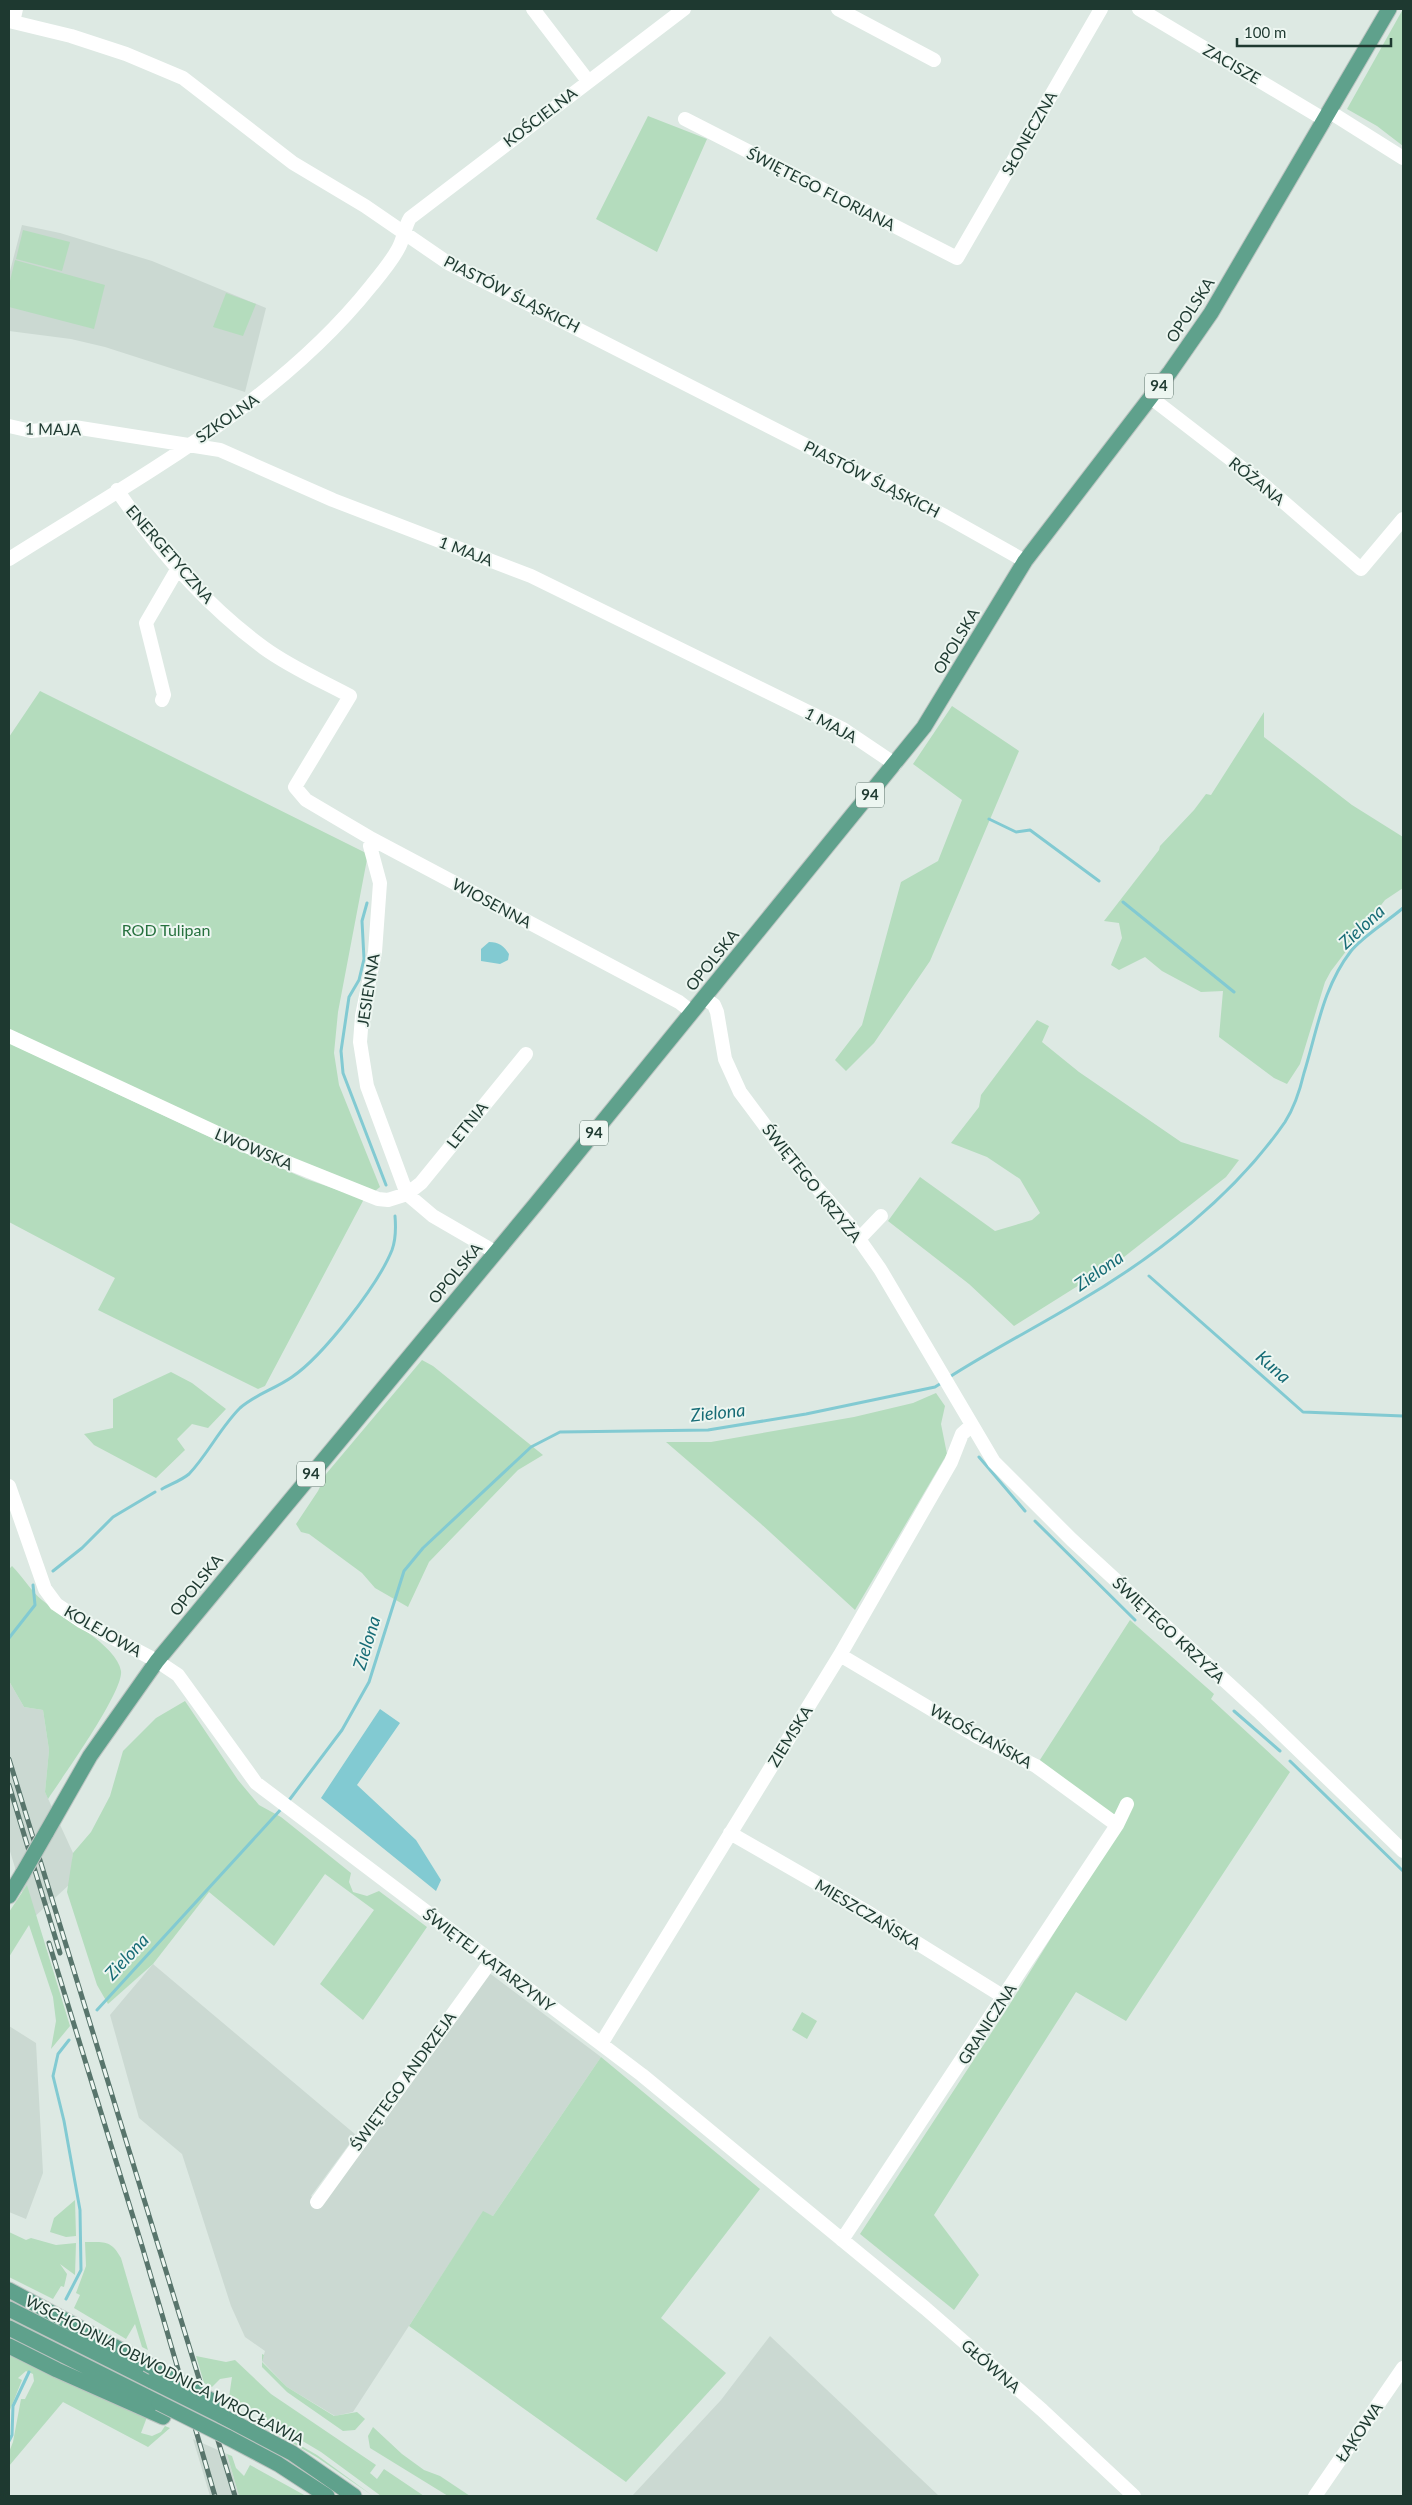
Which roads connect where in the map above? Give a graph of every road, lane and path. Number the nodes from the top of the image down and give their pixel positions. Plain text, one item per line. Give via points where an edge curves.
1 (533, 9) edge
2 (684, 9) edge
3 (838, 9) edge
4 (1101, 9) edge
5 (1139, 9) edge
6 (1389, 9) edge
7 (665, 15) edge
8 (13, 17) edge
9 (934, 60) dead end
10 (588, 81) junction
11 (1327, 116) junction
12 (685, 119) dead end
13 (1403, 158) edge
14 (403, 232) junction
15 (957, 258) joint
16 (1150, 398) junction
17 (9, 426) edge
18 (187, 445) junction
19 (117, 490) junction
20 (1403, 519) edge
21 (9, 559) edge
22 (1025, 561) junction
23 (178, 568) junction
24 (162, 700) dead end
25 (895, 764) junction
26 (296, 787) joint
27 (372, 839) junction
28 (704, 998) junction
29 (692, 1012) junction
30 (9, 1036) edge
31 (526, 1054) dead end
32 (406, 1194) junction
33 (882, 1216) dead end
34 (858, 1239) junction
35 (495, 1252) junction
36 (972, 1425) junction
37 (9, 1486) edge
38 (840, 1655) junction
39 (157, 1661) junction
40 (1127, 1804) dead end
41 (1117, 1825) junction
42 (730, 1833) junction
43 (1403, 1851) edge
44 (9, 1896) edge
45 (491, 1961) junction
46 (1004, 1997) junction
47 (601, 2044) junction
48 (317, 2202) dead end
49 (842, 2240) junction
50 (9, 2290) edge
51 (9, 2309) edge
52 (9, 2328) edge
53 (9, 2346) edge
54 (1403, 2368) edge
55 (218, 2409) junction
56 (161, 2410) junction
57 (327, 2496) edge
58 (354, 2496) edge
59 (1134, 2496) edge
60 (1315, 2496) edge

1 - 10 street
2 - 7 street, KOŚCIELNA
3 - 9 street
4 - 15 street, SŁONECZNA
5 - 11 street, ZACISZE
6 - 11 main road, OPOLSKA / 94
7 - 10 street, KOŚCIELNA
8 - 14 street, PIASTÓW ŚLĄSKICH via 126,54 183,78 293,163
10 - 14 street, KOŚCIELNA via 410,218
11 - 13 street, ZACISZE
11 - 16 main road, OPOLSKA / 94 via 1211,313
12 - 15 street, ŚWIĘTEGO FLORIANA
14 - 18 street, SZKOLNA via 398,250 371,286 318,345 272,387
14 - 22 street, PIASTÓW ŚLĄSKICH via 487,285 606,342 946,516
16 - 20 street, RÓŻANA via 1264,485 1360,569
16 - 22 main road, OPOLSKA / 94
17 - 18 street, 1 MAJA via 31,431 74,427
18 - 19 street, SZKOLNA
18 - 25 street, 1 MAJA via 220,450 333,500 531,576 843,729
19 - 21 street, SZKOLNA
19 - 23 street, ENERGETYCZNA
22 - 25 main road, OPOLSKA / 94 via 939,704
23 - 24 street via 146,623 164,694
23 - 26 street, ENERGETYCZNA via 209,601 264,648 350,696
25 - 28 main road, OPOLSKA / 94
26 - 27 street, WIOSENNA via 306,800
27 - 29 street, WIOSENNA via 679,1002
27 - 32 street, JESIENNA via 370,846 380,883 375,952 362,1016 362,1062 367,1086
28 - 29 main road, OPOLSKA / 94
28 - 34 street, ŚWIĘTEGO KRZYŻA via 714,1005 717,1012 725,1059 740,1092
29 - 35 main road, OPOLSKA / 94
30 - 32 street, LWOWSKA via 241,1144 351,1189 388,1200
31 - 32 street, LETNIA via 420,1183
32 - 35 street via 433,1216
33 - 34 street
34 - 36 street, ŚWIĘTEGO KRZYŻA via 880,1269
35 - 39 main road, OPOLSKA / 94
36 - 38 street, ZIEMSKA via 962,1434 951,1462
36 - 43 street, ŚWIĘTEGO KRZYŻA via 994,1462 1072,1540
37 - 39 street, KOLEJOWA via 45,1589 56,1604
38 - 41 street, WŁOŚCIAŃSKA via 978,1737 1036,1766
38 - 42 street, ZIEMSKA
39 - 44 main road, OPOLSKA / 94, bridge via 90,1756
39 - 45 street, ŚWIĘTEJ KATARZYNY via 178,1675 248,1774 269,1794
40 - 41 street, GRANICZNA
41 - 46 street, GRANICZNA
42 - 46 street, MIESZCZAŃSKA via 864,1910
42 - 47 street, ZIEMSKA
45 - 47 street, ŚWIĘTEJ KATARZYNY
45 - 48 street, ŚWIĘTEGO ANDRZEJA
46 - 49 street, GRANICZNA
47 - 49 street, ŚWIĘTEJ KATARZYNY
49 - 59 street, GŁÓWNA via 1042,2410
50 - 55 main road, bridge via 147,2364
51 - 55 main road, WSCHODNIA OBWODNICA WROCŁAWIA, bridge via 152,2381
52 - 56 main road, WSCHODNIA OBWODNICA WROCŁAWIA
53 - 56 main road via 57,2370
54 - 60 street, ŁĄKOWA
55 - 58 main road, WSCHODNIA OBWODNICA WROCŁAWIA
56 - 57 main road, WSCHODNIA OBWODNICA WROCŁAWIA, bridge via 206,2427 278,2464

